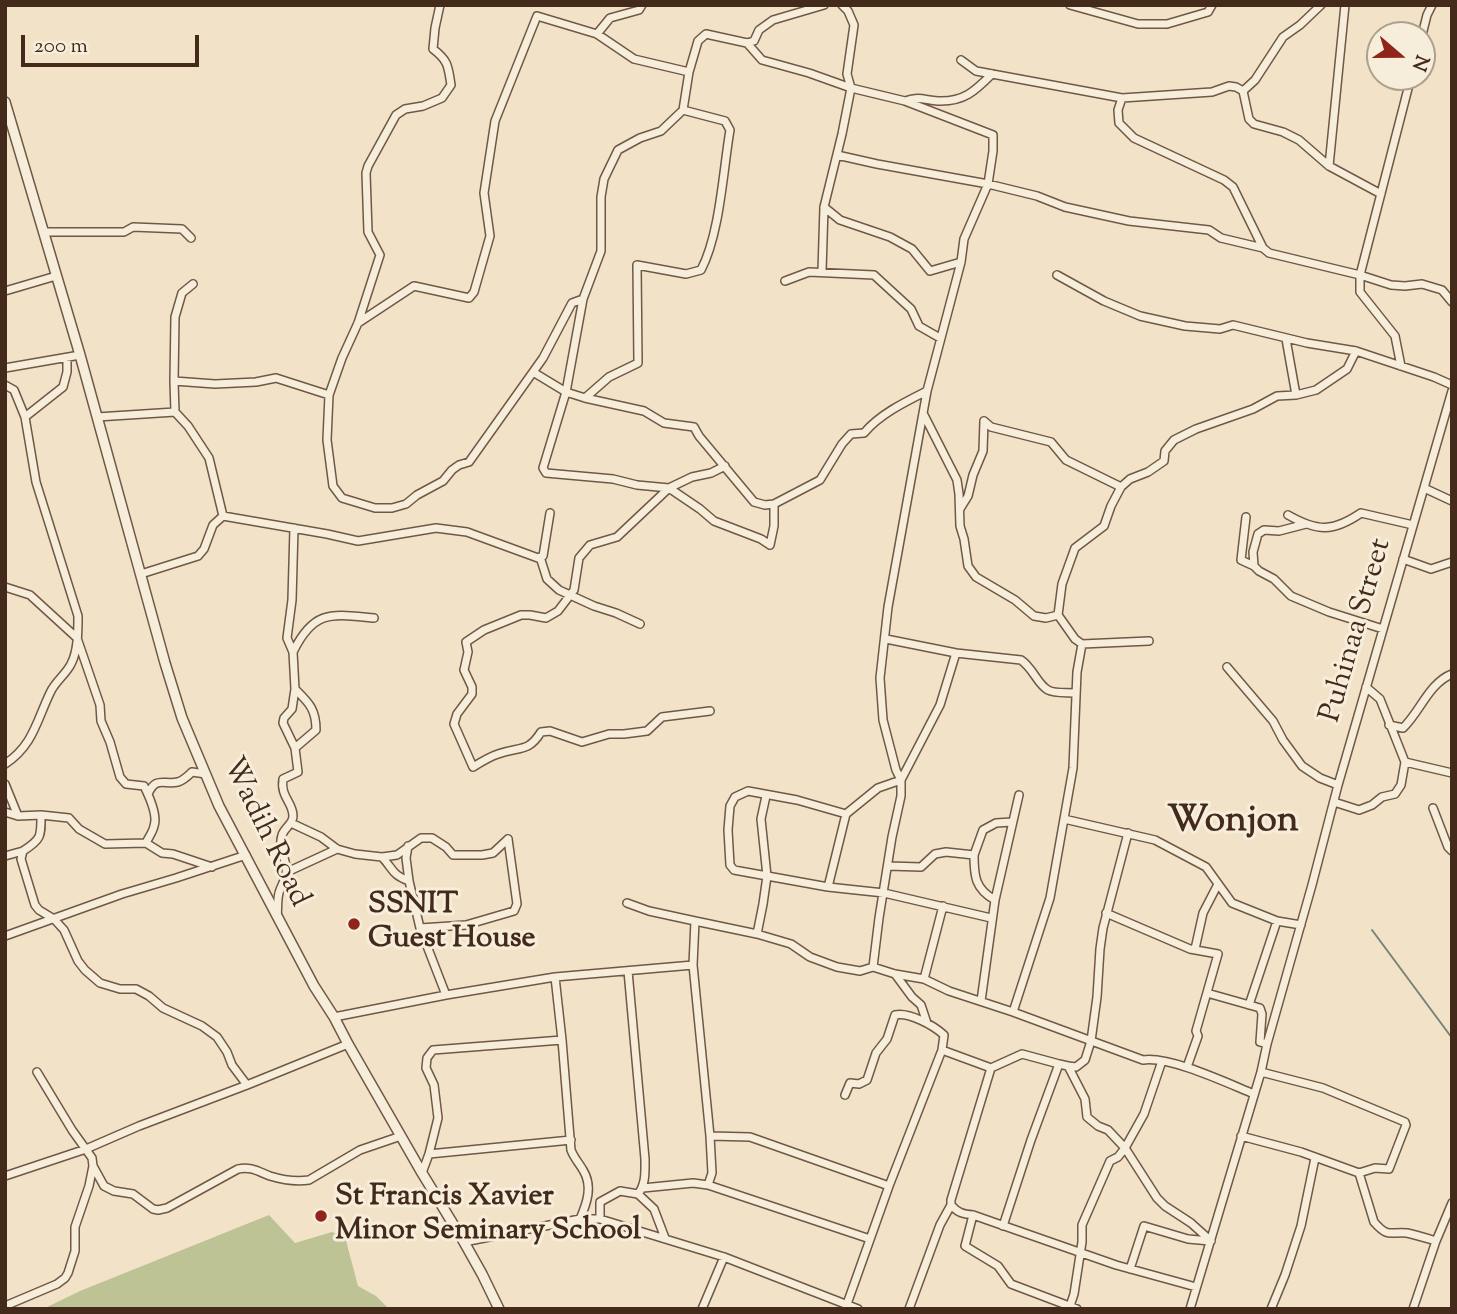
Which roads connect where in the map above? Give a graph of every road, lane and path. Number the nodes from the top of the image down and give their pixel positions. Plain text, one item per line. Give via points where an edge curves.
1 (440, 5) edge
2 (642, 5) edge
3 (824, 5) edge
4 (842, 5) edge
5 (1070, 5) edge
6 (1321, 5) edge
7 (1345, 5) edge
8 (1209, 8) edge
9 (597, 34) junction
10 (747, 43) junction
11 (961, 60) dead end
12 (689, 72) junction
13 (992, 74) junction
14 (851, 88) junction
15 (1407, 91) edge
16 (1243, 92) junction
17 (1122, 98) junction
18 (905, 101) junction
19 (5, 102) edge
20 (683, 110) junction
21 (7, 118) edge
22 (837, 155) junction
23 (1329, 166) junction
24 (988, 184) junction
25 (1381, 194) junction
26 (824, 206) junction
27 (44, 232) junction
28 (191, 238) dead end
29 (1263, 248) junction
30 (961, 262) junction
31 (822, 271) junction
32 (1057, 275) dead end
33 (1360, 275) junction
34 (56, 276) junction
35 (785, 281) dead end
36 (193, 284) dead end
37 (5, 291) edge
38 (583, 299) junction
39 (1452, 302) edge
40 (358, 323) junction
41 (940, 338) junction
42 (1286, 339) junction
43 (1356, 351) junction
44 (80, 355) junction
45 (67, 358) junction
46 (1401, 366) junction
47 (5, 368) edge
48 (534, 372) junction
49 (174, 381) junction
50 (5, 385) edge
51 (1452, 385) edge
52 (927, 391) junction
53 (1452, 391) edge
54 (566, 392) junction
55 (329, 395) junction
56 (1296, 395) junction
57 (585, 398) junction
58 (175, 412) junction
59 (924, 415) junction
60 (25, 417) junction
61 (97, 417) junction
62 (725, 466) junction
63 (1121, 487) junction
64 (668, 488) junction
65 (1424, 488) junction
66 (1452, 501) edge
67 (774, 504) junction
68 (960, 509) junction
69 (550, 513) dead end
70 (1288, 515) dead end
71 (223, 516) junction
72 (1246, 517) dead end
73 (1307, 524) junction
74 (1413, 525) junction
75 (293, 528) junction
76 (540, 557) junction
77 (1403, 559) junction
78 (1452, 562) edge
79 (1254, 566) junction
80 (141, 573) junction
81 (5, 587) edge
82 (569, 595) junction
83 (1058, 615) junction
84 (374, 618) dead end
85 (640, 624) dead end
86 (1383, 629) junction
87 (77, 638) junction
88 (886, 639) junction
89 (1149, 641) dead end
90 (1082, 644) junction
91 (293, 652) junction
92 (956, 653) junction
93 (1227, 667) dead end
94 (1452, 674) edge
95 (1366, 687) junction
96 (295, 689) junction
97 (1076, 693) junction
98 (710, 711) dead end
99 (1389, 725) junction
100 (295, 748) junction
101 (1405, 762) junction
102 (5, 764) edge
103 (206, 774) junction
104 (1452, 774) edge
105 (901, 780) junction
106 (5, 783) edge
107 (1338, 785) junction
108 (148, 794) junction
109 (1019, 795) dead end
110 (766, 796) junction
111 (1334, 802) junction
112 (1433, 808) dead end
113 (5, 812) edge
114 (846, 814) junction
115 (41, 815) junction
116 (18, 816) junction
117 (1064, 819) junction
118 (1012, 822) junction
119 (291, 823) junction
120 (1128, 833) junction
121 (146, 843) junction
122 (408, 846) junction
123 (337, 849) junction
124 (23, 851) junction
125 (1452, 851) edge
126 (246, 855) junction
127 (974, 855) junction
128 (5, 856) edge
129 (382, 857) junction
130 (888, 866) junction
131 (212, 867) junction
132 (287, 872) junction
133 (767, 876) junction
134 (409, 881) junction
135 (1218, 884) junction
136 (828, 887) junction
137 (884, 893) junction
138 (995, 900) junction
139 (627, 903) dead end
140 (943, 906) junction
141 (1106, 913) junction
142 (277, 916) junction
143 (991, 918) junction
144 (54, 919) junction
145 (1277, 921) junction
146 (695, 922) junction
147 (1301, 925) junction
148 (420, 928) junction
149 (757, 934) junction
150 (5, 936) edge
151 (1195, 949) junction
152 (693, 965) junction
153 (873, 967) junction
154 (628, 971) junction
155 (894, 974) junction
156 (555, 977) junction
157 (924, 979) junction
158 (1207, 993) junction
159 (446, 995) junction
160 (981, 1001) junction
161 (1250, 1004) junction
162 (1013, 1012) junction
163 (334, 1017) junction
164 (927, 1023) junction
165 (562, 1040) junction
166 (1091, 1041) junction
167 (348, 1044) junction
168 (1267, 1044) junction
169 (942, 1050) junction
170 (1161, 1061) junction
171 (1059, 1064) junction
172 (1068, 1066) junction
173 (1187, 1067) junction
174 (991, 1068) junction
175 (37, 1072) dead end
176 (1261, 1072) junction
177 (247, 1085) junction
178 (1254, 1094) junction
179 (845, 1095) dead end
180 (401, 1136) junction
181 (710, 1136) junction
182 (1241, 1136) junction
183 (571, 1140) junction
184 (1125, 1148) junction
185 (86, 1149) junction
186 (429, 1154) junction
187 (1315, 1158) junction
188 (93, 1166) junction
189 (422, 1173) junction
190 (1359, 1173) junction
191 (5, 1176) edge
192 (708, 1185) junction
193 (889, 1186) junction
194 (640, 1191) junction
195 (1452, 1203) edge
196 (951, 1205) junction
197 (973, 1215) junction
198 (580, 1219) junction
199 (600, 1219) junction
200 (1003, 1226) junction
201 (665, 1238) junction
202 (870, 1239) junction
203 (1211, 1241) junction
204 (1436, 1241) junction
205 (464, 1242) junction
206 (1080, 1252) junction
207 (724, 1257) junction
208 (1130, 1269) junction
209 (1196, 1287) junction
210 (847, 1304) junction
211 (5, 1306) edge
212 (1072, 1308) edge
213 (1416, 1308) edge
214 (499, 1309) edge
215 (702, 1309) edge
216 (858, 1309) edge
217 (909, 1309) edge
218 (1190, 1309) edge
219 (1271, 1309) edge

1 - 40 street via 433,49 447,64 451,85 442,98 396,115 368,166 368,232 380,255
2 - 9 street via 639,10 610,18
3 - 10 street via 773,20
4 - 14 street via 854,24 847,74
5 - 8 street via 1138,24 1167,24
6 - 16 street via 1283,37
7 - 23 street
9 - 12 street via 634,59
9 - 40 street via 537,16 495,121 484,193 490,236 469,299 414,286
10 - 12 street via 706,34 698,41
10 - 14 street via 762,60
11 - 13 street via 976,71
12 - 20 street
13 - 17 street
13 - 18 street via 957,100 916,97
14 - 18 street
14 - 22 street
15 - 25 street
16 - 17 street via 1228,86 1212,92
16 - 23 street via 1254,124 1299,140
17 - 29 street via 1119,122 1134,138 1233,187
18 - 24 street via 993,135
19 - 21 street, Wadih Road
20 - 38 street via 661,131 618,150 604,179 600,251
20 - 57 street via 725,121 730,130 708,257 701,270 686,274 637,265 638,363 609,377
21 - 27 street, Wadih Road
22 - 24 street
22 - 26 street
23 - 25 street
24 - 29 street via 1129,221 1209,230 1221,238
24 - 30 street via 964,239
25 - 33 street
26 - 30 street via 840,220 912,249 930,271
26 - 31 street
27 - 28 street via 182,229
27 - 34 street, Wadih Road
29 - 33 street
30 - 41 street
31 - 35 street
31 - 41 street via 874,275 911,309 919,326
32 - 42 street via 1140,316 1185,326 1233,326
33 - 39 street via 1391,285 1422,284 1442,290
33 - 46 street via 1360,292 1395,335
34 - 37 street
34 - 44 street, Wadih Road
36 - 49 street via 182,293 175,317
38 - 48 street via 572,303
38 - 54 street
40 - 55 street
41 - 52 street
42 - 43 street
42 - 56 street
43 - 46 street
43 - 56 street via 1347,369 1316,390
44 - 45 street
44 - 61 street, Wadih Road
45 - 47 street
45 - 60 street via 63,387
46 - 51 street
48 - 54 street
48 - 55 street via 469,462 406,504 392,508 342,499 333,486 327,440
49 - 55 street via 215,384 276,378
49 - 58 street
50 - 60 street via 15,390
52 - 59 street
52 - 67 street via 873,422 864,433 851,434 820,480
53 - 65 street, Puhinaa Street
54 - 57 street
54 - 64 street via 543,468 546,473
56 - 63 street via 1277,396 1174,440 1164,461
57 - 62 street via 644,411 664,423 694,427
58 - 61 street
58 - 71 street via 209,458
59 - 68 street via 957,480
59 - 88 street via 890,594
60 - 87 street via 36,482 78,616
61 - 80 street, Wadih Road
62 - 64 street
62 - 67 street via 754,502
63 - 68 street via 1066,460 1051,442 991,427 984,421 983,451
63 - 83 street via 1104,526 1075,548 1062,583
64 - 67 street via 714,521 770,545
64 - 82 street via 617,537 590,545 579,558
65 - 66 street
65 - 74 street, Puhinaa Street
68 - 83 street via 968,566 976,577 1034,616
69 - 76 street
70 - 73 street
71 - 75 street
71 - 80 street via 213,525 198,556
72 - 79 street via 1241,560
73 - 74 street via 1332,528 1361,513
73 - 79 street via 1258,534
74 - 77 street, Puhinaa Street
75 - 76 street via 358,541 436,528 467,532
75 - 91 street via 288,638
76 - 82 street via 547,579
77 - 78 street via 1431,569
77 - 86 street, Puhinaa Street
79 - 86 street via 1291,596
80 - 103 street, Wadih Road via 182,718
81 - 87 street via 30,595
82 - 85 street
82 - 98 street via 558,611 546,618 521,615 466,642 464,670 472,694 454,724 473,767 495,755 527,748 541,732 550,730 582,741 647,731 663,717
83 - 90 street
84 - 91 street via 325,617 306,629
86 - 95 street, Puhinaa Street
87 - 102 street via 72,663 52,689 27,745
87 - 108 street via 120,777 126,784 144,786
88 - 92 street
88 - 105 street via 880,678 883,720
89 - 90 street
90 - 97 street
91 - 96 street
92 - 97 street via 1021,660 1045,689
92 - 105 street via 940,705
93 - 107 street via 1273,721 1302,766
94 - 99 street via 1432,690 1403,728
95 - 99 street via 1380,699
95 - 107 street, Puhinaa Street
96 - 100 street via 292,709 284,718
96 - 100 street via 316,715 316,730
97 - 117 street via 1073,768
99 - 101 street
100 - 119 street via 298,772 283,779 282,788 293,811
101 - 104 street
101 - 111 street via 1395,794 1359,810
103 - 108 street via 192,772 176,782 160,782
103 - 126 street, Wadih Road
105 - 114 street via 878,788
105 - 130 street
106 - 116 street
107 - 111 street, Puhinaa Street
108 - 121 street via 155,825
109 - 118 street
110 - 114 street
110 - 133 street via 761,819
110 - 133 street via 748,791 735,797 728,830 731,868
111 - 147 street, Puhinaa Street
112 - 125 street
113 - 116 street
114 - 136 street
115 - 116 street
115 - 121 street via 69,818 105,844
115 - 124 street via 41,835
117 - 120 street
117 - 162 street via 1050,898
118 - 127 street via 983,830
118 - 138 street
119 - 123 street
119 - 132 street via 282,835
120 - 135 street via 1156,840 1206,867
120 - 141 street
121 - 131 street via 162,853
122 - 129 street via 397,855
122 - 134 street
122 - 148 street via 432,838 453,855 482,855 493,853 508,839 517,904 514,911 466,925
123 - 129 street
123 - 132 street
124 - 128 street
124 - 144 street via 21,859 35,905
126 - 131 street
126 - 142 street, Wadih Road
127 - 130 street via 946,852 935,854 921,867
127 - 138 street via 974,877
129 - 134 street via 391,872
130 - 137 street
131 - 144 street
132 - 142 street via 279,891
133 - 136 street
133 - 149 street
134 - 148 street
135 - 145 street via 1232,903
135 - 151 street via 1203,913
136 - 137 street
137 - 140 street
137 - 153 street
138 - 143 street
139 - 146 street
140 - 143 street
140 - 157 street
141 - 151 street
141 - 166 street
142 - 163 street, Wadih Road
143 - 160 street
144 - 150 street
144 - 177 street via 78,961 100,984 136,989 202,1026 217,1037
145 - 147 street
145 - 161 street
146 - 149 street
146 - 152 street
147 - 168 street, Puhinaa Street
148 - 159 street
149 - 153 street via 791,944 837,967 860,971
151 - 158 street via 1218,954
152 - 154 street
152 - 181 street
153 - 155 street
154 - 156 street
154 - 194 street via 645,1159
155 - 157 street
155 - 164 street via 921,1005
156 - 159 street
156 - 165 street
157 - 160 street
158 - 161 street
158 - 173 street
159 - 163 street
160 - 162 street
161 - 168 street via 1260,1008 1260,1042
162 - 166 street
163 - 167 street, Wadih Road
164 - 169 street via 944,1035
164 - 179 street via 895,1015 867,1080 850,1083
165 - 183 street
165 - 186 street via 433,1050 426,1068 438,1118
166 - 170 street via 1143,1060
166 - 172 street via 1086,1060
167 - 177 street
167 - 180 street, Wadih Road
168 - 176 street, Puhinaa Street
169 - 174 street
169 - 193 street
170 - 173 street
170 - 184 street via 1144,1114
171 - 172 street
171 - 174 street via 1022,1054
171 - 200 street
172 - 184 street via 1085,1099 1087,1117
173 - 178 street
174 - 196 street
175 - 185 street
176 - 178 street, Puhinaa Street
176 - 190 street via 1323,1088 1405,1122 1389,1169
177 - 185 street
178 - 182 street, Puhinaa Street
180 - 188 street via 360,1150 309,1180 284,1180 254,1169 238,1169 158,1210 133,1194 104,1186
180 - 189 street, Wadih Road
181 - 192 street via 712,1173
181 - 193 street via 750,1137
182 - 187 street
182 - 203 street, Puhinaa Street
183 - 186 street
183 - 198 street via 571,1150 589,1187
184 - 203 street via 1157,1198
184 - 206 street via 1110,1161 1090,1204 1082,1225
185 - 188 street
185 - 191 street
186 - 189 street
187 - 190 street
187 - 219 street via 1301,1226
188 - 211 street via 65,1279
189 - 205 street, Wadih Road
190 - 204 street via 1374,1223 1389,1233
192 - 194 street
192 - 202 street
193 - 202 street
194 - 199 street via 620,1191 600,1202
194 - 201 street via 654,1209
195 - 204 street
196 - 197 street via 961,1214
196 - 217 street
197 - 200 street
197 - 212 street via 965,1246 998,1266 1010,1284
198 - 199 street
198 - 205 street
199 - 201 street
200 - 206 street
201 - 207 street
202 - 210 street
203 - 208 street via 1144,1226
203 - 209 street, Puhinaa Street
204 - 213 street
205 - 214 street, Wadih Road
206 - 208 street
206 - 212 street
207 - 210 street
207 - 215 street
208 - 209 street
209 - 218 street, Puhinaa Street
210 - 216 street

